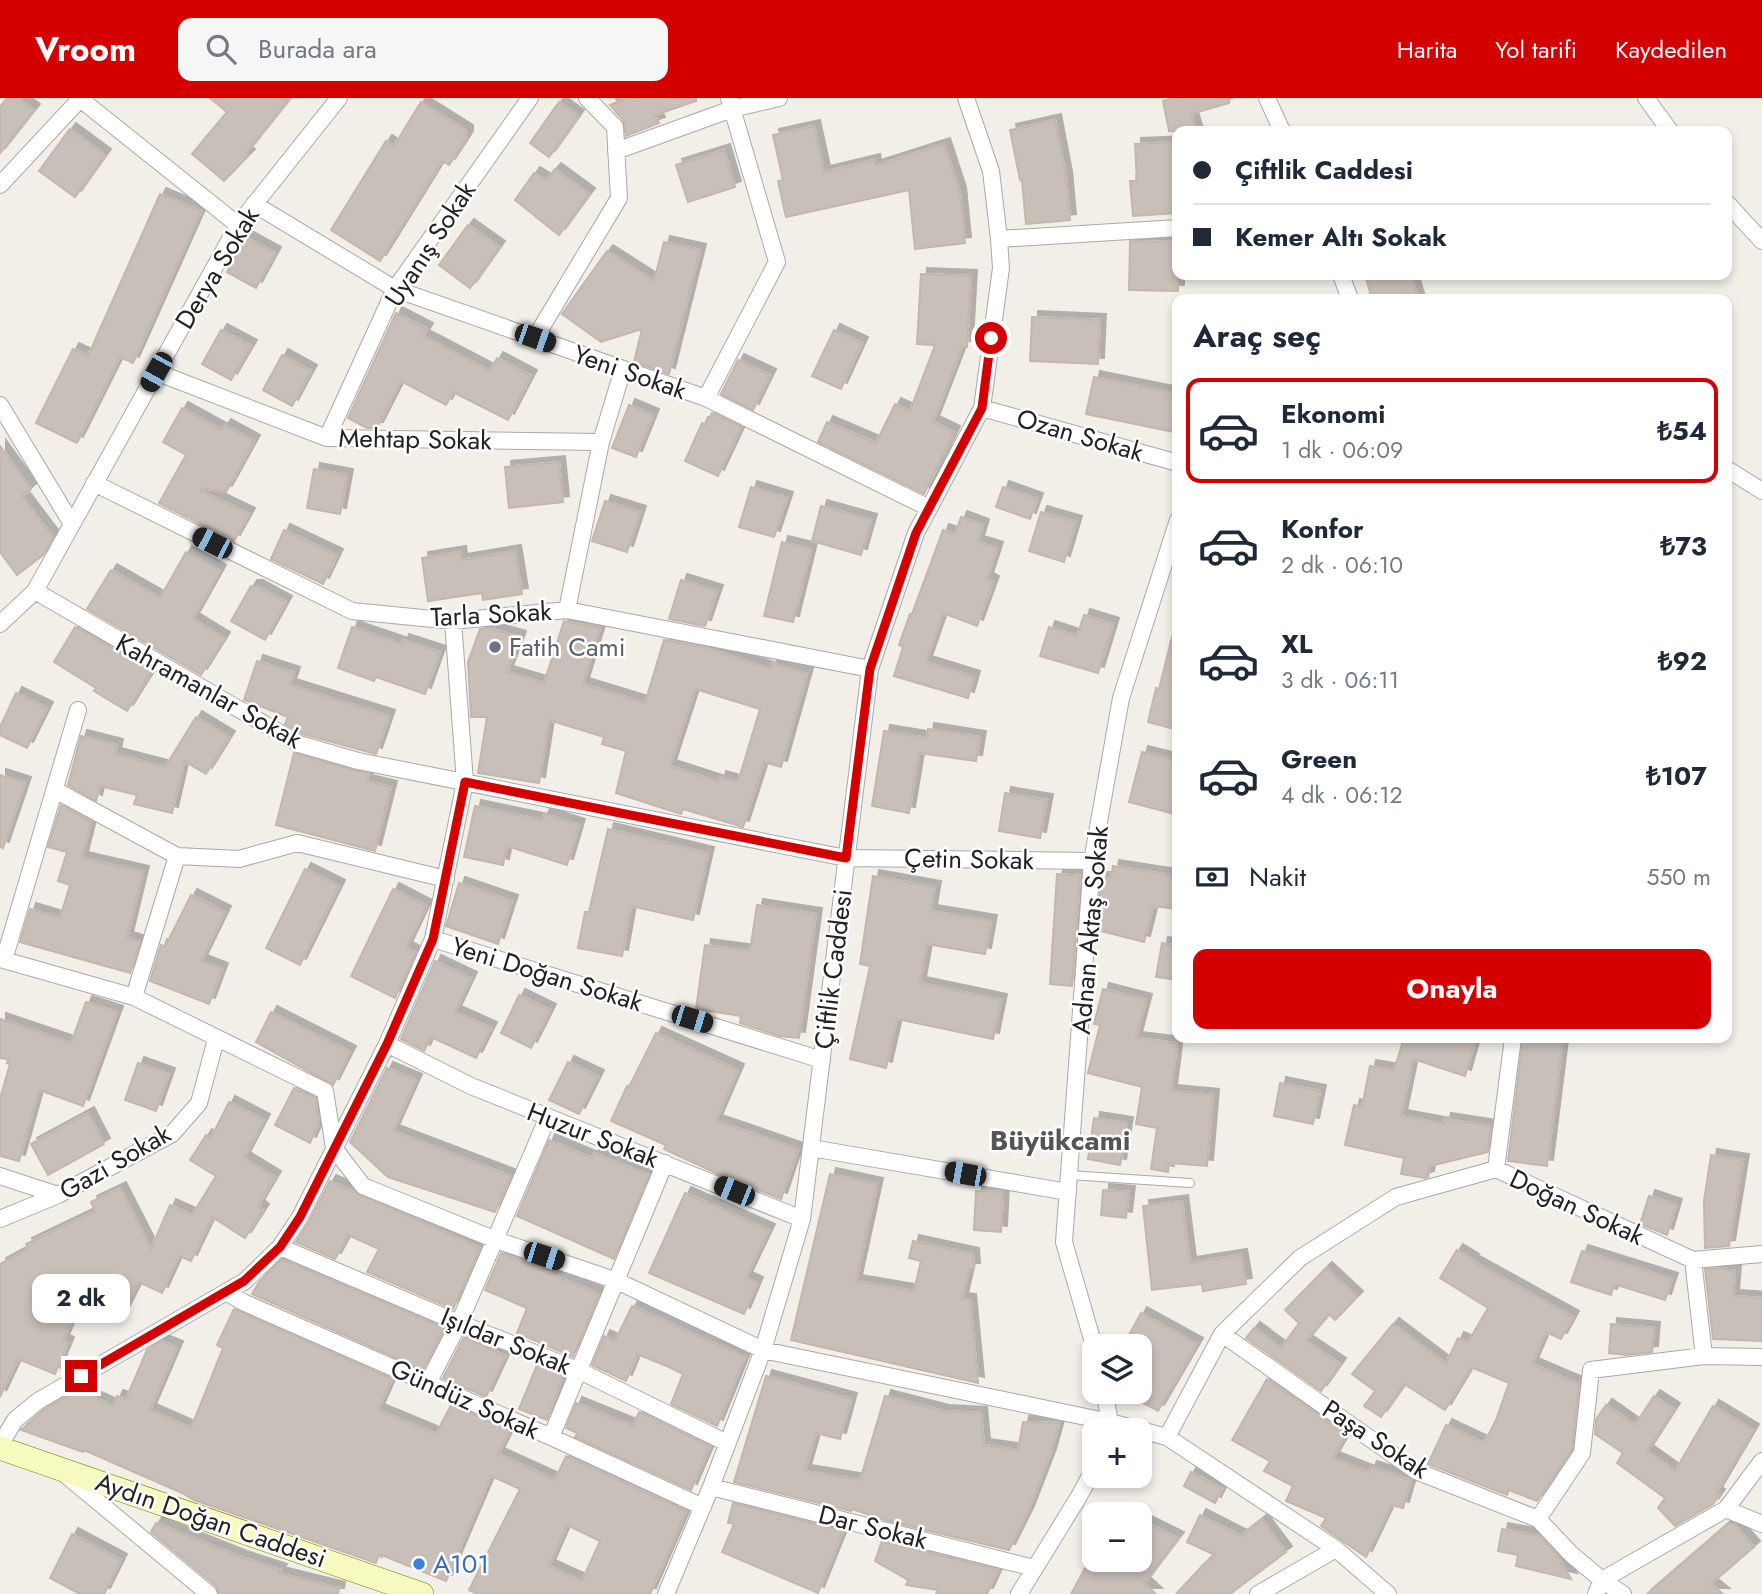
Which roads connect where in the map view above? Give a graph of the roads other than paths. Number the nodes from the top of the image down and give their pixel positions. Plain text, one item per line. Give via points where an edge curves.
1 (80, 98) edge
2 (339, 98) edge
3 (530, 98) edge
4 (587, 98) edge
5 (779, 98) edge
6 (966, 98) edge
7 (1266, 98) edge
8 (1646, 98) edge
9 (730, 103) edge
10 (1280, 126) edge
11 (1666, 126) edge
12 (616, 151) junction
13 (0, 185) edge
14 (254, 204) junction
15 (1732, 208) edge
16 (238, 225) junction
17 (1172, 228) edge
18 (999, 239) junction
19 (1762, 241) edge
20 (395, 289) junction
21 (535, 338) junction
22 (624, 369) junction
23 (156, 372) junction
24 (706, 398) junction
25 (0, 405) edge
26 (982, 408) junction
27 (5, 427) edge
28 (327, 438) junction
29 (601, 442) junction
30 (1172, 461) edge
31 (1732, 472) edge
32 (94, 483) junction
33 (1762, 491) edge
34 (929, 508) junction
35 (72, 524) junction
36 (1172, 539) edge
37 (35, 591) junction
38 (567, 610) junction
39 (453, 621) junction
40 (0, 624) edge
41 (870, 669) junction
42 (78, 710) dead end
43 (465, 782) junction
44 (55, 790) junction
45 (177, 856) junction
46 (846, 858) junction
47 (1092, 860) junction
48 (446, 880) junction
49 (433, 939) junction
50 (2, 959) edge
51 (134, 997) junction
52 (216, 1039) junction
53 (1512, 1043) edge
54 (387, 1044) junction
55 (822, 1060) junction
56 (548, 1117) junction
57 (334, 1148) junction
58 (811, 1148) junction
59 (665, 1163) junction
60 (1496, 1169) junction
61 (1069, 1175) junction
62 (0, 1176) edge
63 (1190, 1183) dead end
64 (1068, 1192) junction
65 (58, 1195) junction
66 (0, 1219) edge
67 (803, 1219) junction
68 (496, 1240) junction
69 (280, 1247) junction
70 (1762, 1254) edge
71 (1693, 1260) junction
72 (617, 1281) junction
73 (228, 1293) junction
74 (459, 1323) junction
75 (1091, 1334) edge
76 (1222, 1334) junction
77 (763, 1350) junction
78 (1703, 1356) junction
79 (1762, 1357) edge
80 (580, 1371) junction
81 (428, 1383) junction
82 (1082, 1420) edge
83 (1152, 1434) edge
84 (551, 1437) junction
85 (1167, 1437) junction
86 (727, 1443) junction
87 (0, 1446) edge
88 (1762, 1461) edge
89 (54, 1465) junction
90 (711, 1487) junction
91 (1084, 1488) edge
92 (703, 1507) junction
93 (1726, 1509) junction
94 (1538, 1519) junction
95 (1762, 1524) edge
96 (1336, 1549) junction
97 (1034, 1568) junction
98 (1599, 1587) edge
99 (209, 1594) edge
100 (422, 1594) edge
101 (666, 1594) edge
102 (1019, 1594) edge
103 (1258, 1594) edge
104 (1388, 1594) edge
105 (1623, 1594) edge

1 - 13 street
1 - 16 street
2 - 14 street, Derya Sokak
3 - 20 street, Uyanış Sokak
4 - 12 street via 615,127
5 - 9 street
6 - 18 street, Çiftlik Caddesi via 991,171
7 - 10 street
8 - 11 street
9 - 12 street
9 - 24 street via 777,262
12 - 21 street via 618,198
14 - 16 street, Derya Sokak
14 - 20 street, Yeni Sokak
15 - 19 street
16 - 23 street, Derya Sokak
17 - 18 street
18 - 26 street, Çiftlik Caddesi via 1001,268
20 - 21 street, Yeni Sokak
20 - 28 street, Uyanış Sokak
21 - 22 street, Yeni Sokak
22 - 24 street, Yeni Sokak
22 - 29 street
23 - 28 street, Mehtap Sokak
23 - 32 street, Derya Sokak
24 - 34 street, Yeni Sokak
25 - 27 street
26 - 30 street, Ozan Sokak
26 - 34 street, Çiftlik Caddesi
27 - 35 street
28 - 29 street, Mehtap Sokak
29 - 38 street
31 - 33 street
32 - 35 street, Derya Sokak
32 - 39 street, Tarla Sokak via 352,611
34 - 41 street, Çiftlik Caddesi via 916,533
35 - 37 street, Derya Sokak
36 - 47 street, Adnan Aktaş Sokak via 1122,698
37 - 40 street, Derya Sokak
37 - 43 street, Kahramanlar Sokak via 299,744
38 - 39 street, Tarla Sokak
38 - 41 street, Tarla Sokak
39 - 43 street
41 - 46 street, Çiftlik Caddesi
42 - 44 street
43 - 46 street, Kahramanlar Sokak
43 - 48 street
44 - 45 street
44 - 50 street
45 - 48 street via 239,859 297,843
45 - 51 street
46 - 47 street, Çetin Sokak
46 - 55 street, Çiftlik Caddesi
47 - 61 street, Adnan Aktaş Sokak
48 - 49 street
49 - 54 street
49 - 55 street, Yeni Doğan Sokak
50 - 51 street
51 - 52 street
52 - 57 street via 325,1091
52 - 65 street, Gazi Sokak via 199,1103 172,1134
53 - 60 street
54 - 56 street, Huzur Sokak via 471,1086
54 - 57 street
55 - 58 street, Çiftlik Caddesi
56 - 59 street, Huzur Sokak
56 - 68 street
57 - 68 street via 363,1186
57 - 69 street
58 - 64 street
58 - 67 street, Çiftlik Caddesi
59 - 67 street, Huzur Sokak
59 - 72 street
60 - 71 street, Doğan Sokak
60 - 76 street, Doğan Sokak via 1396,1197 1300,1258
61 - 63 lane
61 - 64 street, Adnan Aktaş Sokak
62 - 65 street
64 - 75 street, Adnan Aktaş Sokak via 1064,1242
65 - 66 street, Gazi Sokak
67 - 77 street, Çiftlik Caddesi
68 - 72 street
68 - 74 street
69 - 73 street
69 - 74 street, Işıldar Sokak
70 - 71 street, Doğan Sokak
71 - 78 street
72 - 77 street
72 - 80 street
73 - 81 street, Gündüz Sokak
73 - 87 street via 38,1401 15,1420
74 - 80 street, Işıldar Sokak
74 - 81 street
76 - 85 street, Doğan Sokak
76 - 94 street, Paşa Sokak via 1416,1471
77 - 82 street
77 - 86 street, Çiftlik Caddesi
78 - 79 street
78 - 94 street via 1591,1370 1582,1453
80 - 84 street
80 - 86 street, Işıldar Sokak
81 - 84 street, Gündüz Sokak
83 - 85 street
84 - 92 street, Gündüz Sokak
85 - 96 street
86 - 90 street, Çiftlik Caddesi
87 - 89 main road, Aydın Doğan Caddesi
88 - 93 street
89 - 99 street
89 - 100 main road, Aydın Doğan Caddesi
90 - 92 street, Çiftlik Caddesi
90 - 97 street, Dar Sokak
91 - 97 street
92 - 101 street, Çiftlik Caddesi
93 - 95 street
93 - 98 street
94 - 98 street, Paşa Sokak
96 - 103 street
96 - 104 street
97 - 102 street
98 - 105 street, Paşa Sokak

